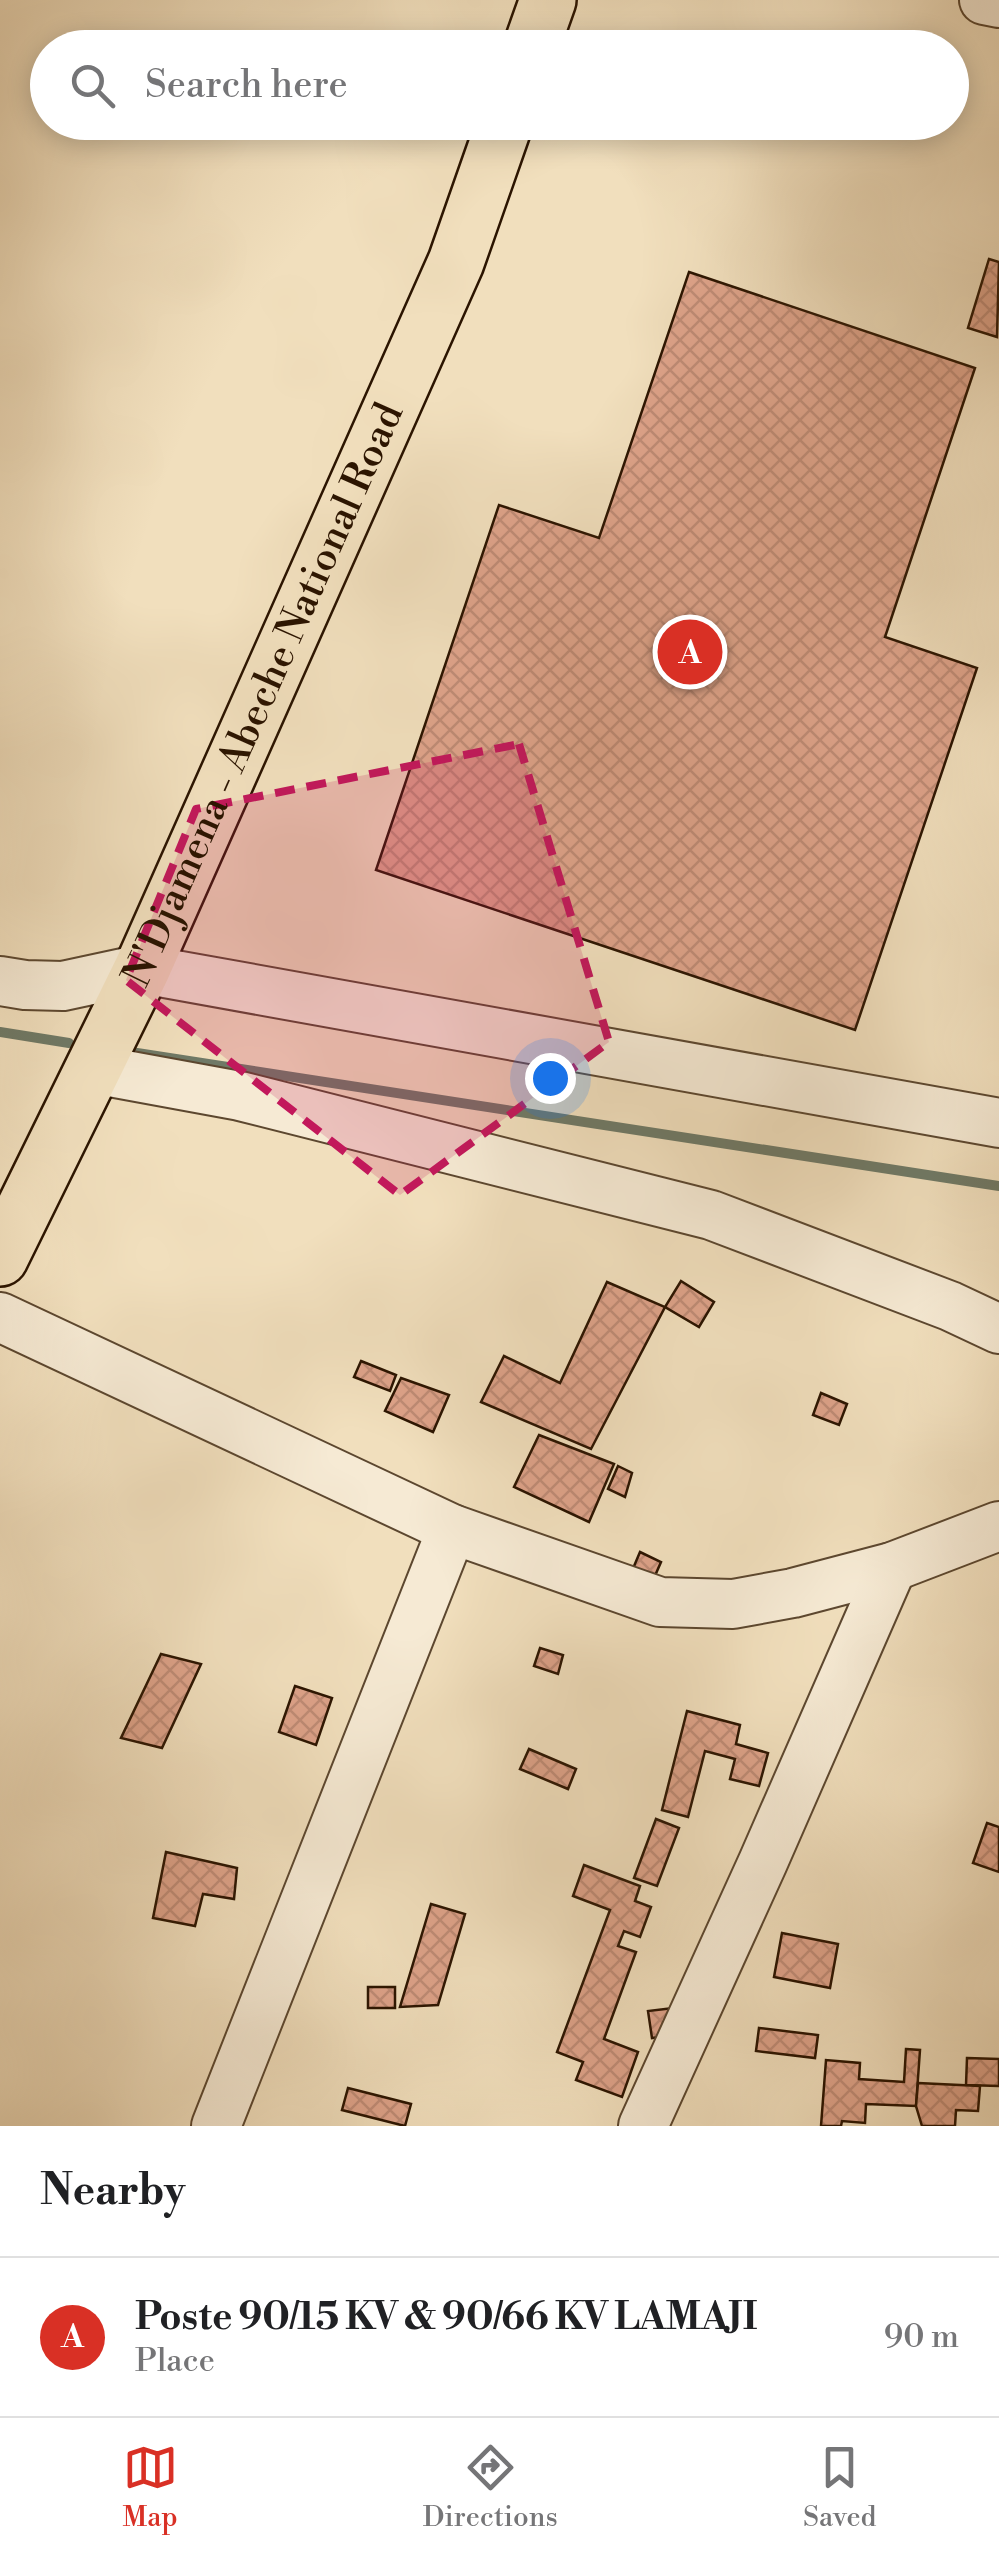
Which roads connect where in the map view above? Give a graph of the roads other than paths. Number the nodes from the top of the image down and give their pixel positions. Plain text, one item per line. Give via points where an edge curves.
1 (548, 0) edge
2 (984, 0) edge
3 (999, 3) edge
4 (537, 30) edge
5 (499, 140) edge
6 (142, 968) junction
7 (0, 981) edge
8 (93, 1069) junction
9 (999, 1123) edge
10 (0, 1258) edge
11 (0, 1317) edge
12 (999, 1329) edge
13 (999, 1526) edge
14 (452, 1529) junction
15 (892, 1567) junction
16 (216, 2126) edge
17 (643, 2126) edge

1 - 4 highway
2 - 3 street
5 - 6 highway, N'Djamena - Abeche National Road via 456,262
6 - 7 street via 63,986
6 - 8 highway, N'Djamena - Abeche National Road
6 - 9 street
8 - 10 highway, N'Djamena - Abeche National Road
8 - 12 street via 240,1096 711,1215
11 - 14 street
13 - 15 street
14 - 15 street via 660,1602 732,1604
14 - 16 street
15 - 17 street

